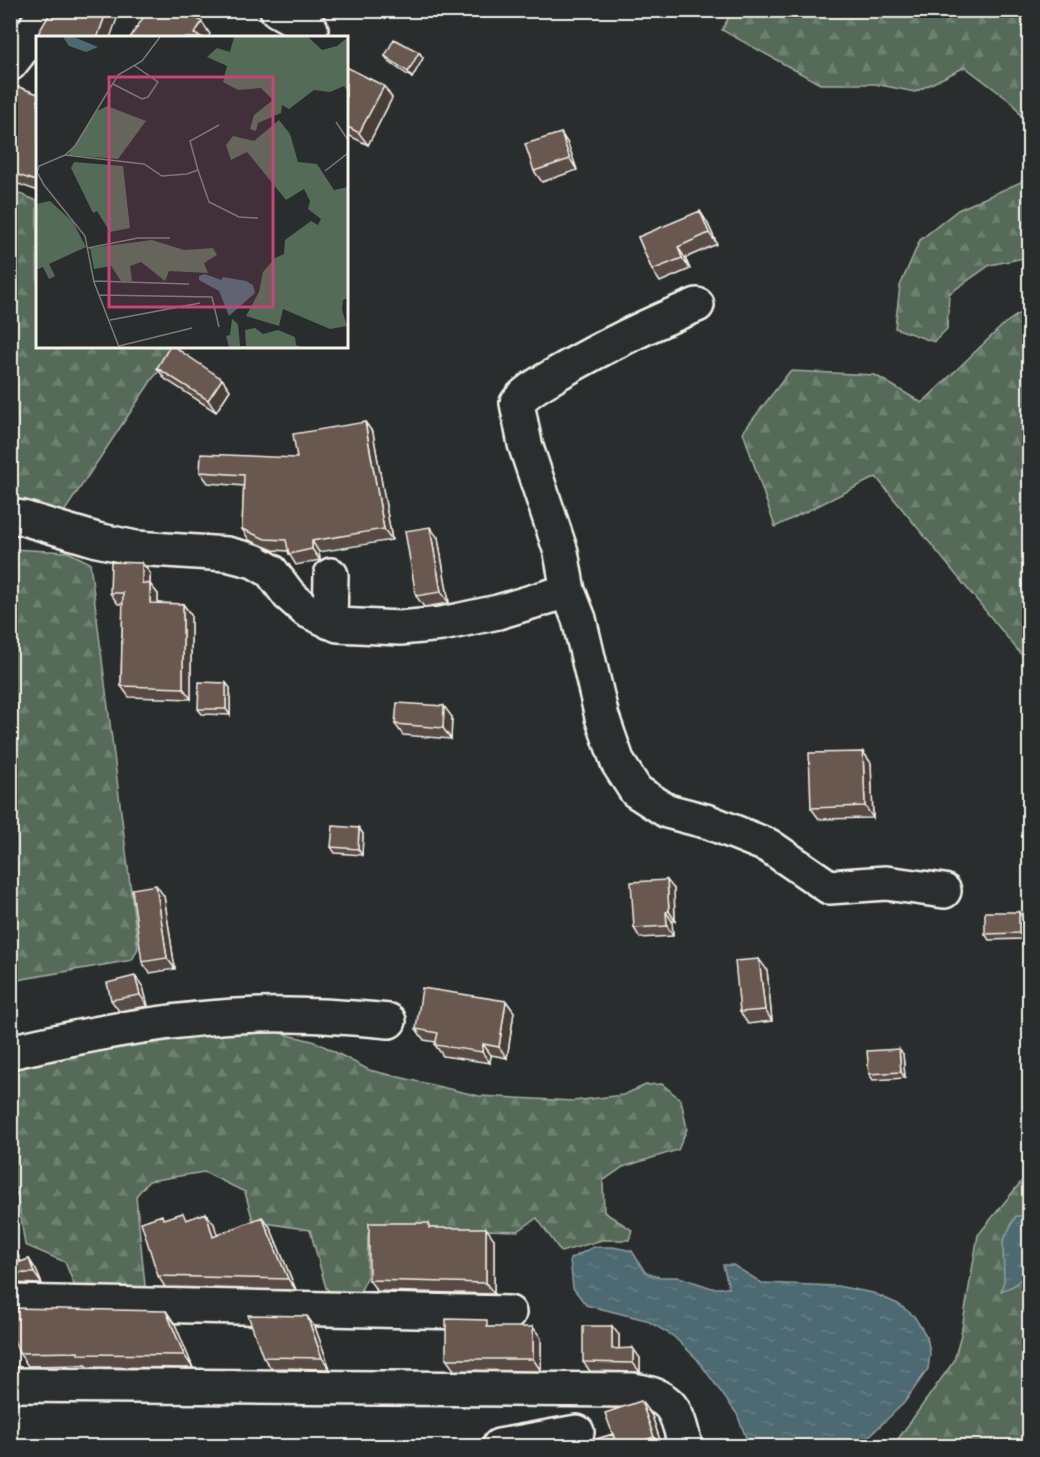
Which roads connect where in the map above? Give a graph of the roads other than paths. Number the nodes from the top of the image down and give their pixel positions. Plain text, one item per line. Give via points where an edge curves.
1 (46, 10) edge
2 (277, 10) edge
3 (307, 36) edge
4 (24, 54) edge
5 (697, 305) dead end
6 (10, 516) edge
7 (331, 575) dead end
8 (568, 591) junction
9 (330, 622) junction
10 (944, 891) dead end
11 (388, 1021) dead end
12 (10, 1052) edge
13 (10, 1302) edge
14 (509, 1313) dead end
15 (10, 1385) edge
16 (577, 1432) dead end
17 (499, 1446) edge
18 (685, 1446) edge

1 - 4 street
2 - 3 street via 310,29
5 - 8 street via 588,356 522,396 517,403 525,444 561,552
6 - 9 street via 135,548 226,554 254,561 271,571 306,610
7 - 9 street
8 - 9 street via 442,624 400,628 338,626
8 - 10 street via 579,619 602,717 618,763 636,791 667,811 709,822 769,846 829,887 886,883
11 - 12 street via 260,1015 184,1020
13 - 14 street
15 - 18 street via 633,1390 654,1393 670,1404
16 - 17 street

